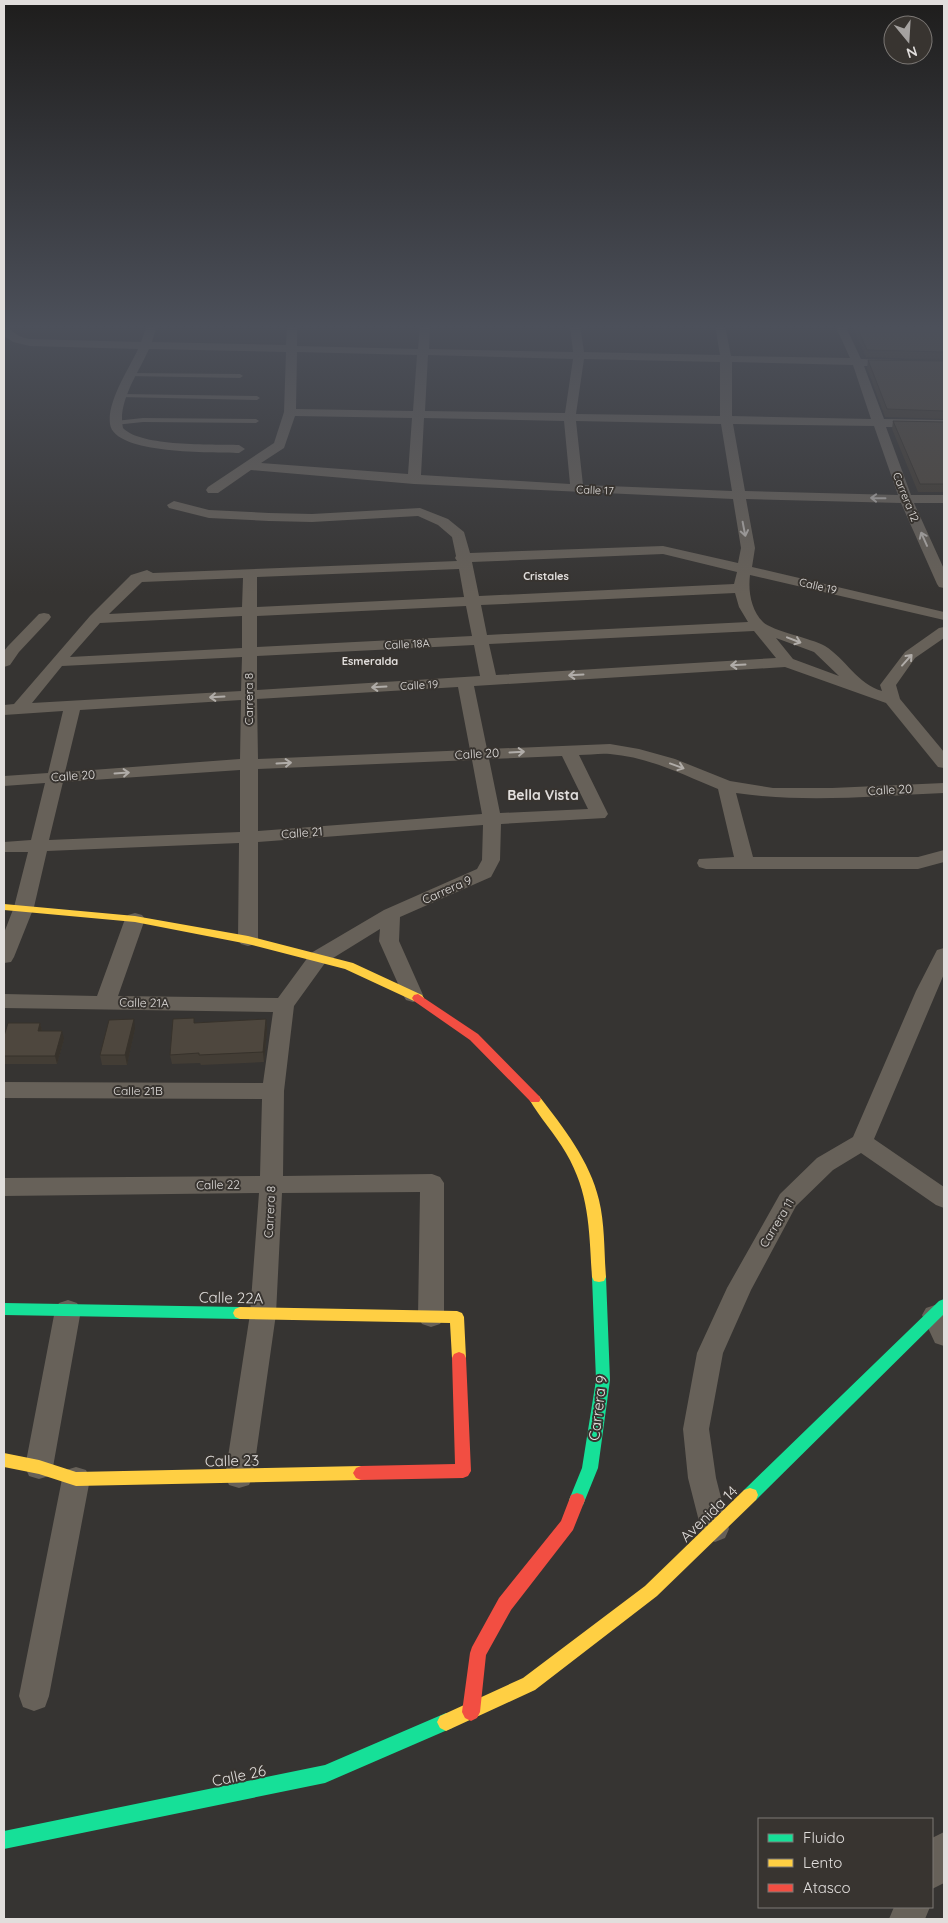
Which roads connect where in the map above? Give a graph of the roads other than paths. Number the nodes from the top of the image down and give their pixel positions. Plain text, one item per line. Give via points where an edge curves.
1 (418, 414) edge
2 (117, 415) edge
3 (289, 415) edge
4 (455, 415) edge
5 (726, 415) edge
6 (875, 415) edge
7 (570, 417) junction
8 (726, 420) junction
9 (256, 421) dead end
10 (115, 423) junction
11 (878, 423) junction
12 (944, 424) edge
13 (239, 449) dead end
14 (247, 466) junction
15 (414, 480) junction
16 (578, 489) junction
17 (213, 490) dead end
18 (738, 496) junction
19 (906, 499) junction
20 (944, 499) edge
21 (174, 505) dead end
22 (463, 561) junction
23 (744, 568) junction
24 (250, 573) junction
25 (944, 583) edge
26 (741, 588) junction
27 (472, 601) junction
28 (249, 611) junction
29 (944, 616) edge
30 (44, 617) dead end
31 (95, 619) junction
32 (758, 626) junction
33 (944, 631) edge
34 (480, 640) junction
35 (249, 652) junction
36 (7, 654) edge
37 (57, 662) junction
38 (787, 662) junction
39 (489, 680) junction
40 (465, 682) junction
41 (864, 691) junction
42 (249, 695) junction
43 (892, 700) junction
44 (73, 706) junction
45 (12, 709) edge
46 (568, 750) junction
47 (480, 754) junction
48 (944, 763) edge
49 (249, 764) junction
50 (56, 778) junction
51 (4, 780) edge
52 (726, 786) junction
53 (944, 788) edge
54 (492, 819) junction
55 (248, 837) junction
56 (40, 844) junction
57 (4, 846) edge
58 (944, 856) edge
59 (745, 862) junction
60 (706, 863) dead end
61 (4, 907) edge
62 (24, 907) junction
63 (391, 914) junction
64 (135, 919) junction
65 (248, 940) junction
66 (944, 954) edge
67 (4, 957) edge
68 (318, 958) junction
69 (413, 995) junction
70 (4, 1002) edge
71 (105, 1003) junction
72 (284, 1005) junction
73 (4, 1090) edge
74 (273, 1091) junction
75 (862, 1142) junction
76 (271, 1184) junction
77 (4, 1187) edge
78 (944, 1199) edge
79 (4, 1309) edge
80 (68, 1310) junction
81 (263, 1314) junction
82 (431, 1317) junction
83 (941, 1319) edge
84 (4, 1460) edge
85 (39, 1467) junction
86 (463, 1471) joint
87 (239, 1476) junction
88 (76, 1478) junction
89 (715, 1529) junction
90 (34, 1696) dead end
91 (471, 1712) junction
92 (4, 1840) edge
93 (944, 1848) edge
94 (933, 1870) edge
95 (912, 1908) edge
96 (906, 1919) edge

1 - 15 street
2 - 10 street
3 - 14 street via 280,444
4 - 7 street
5 - 8 street
6 - 11 street, Carrera 12
7 - 8 street
7 - 16 street
8 - 11 street
8 - 18 street
9 - 10 lane via 143,420
10 - 13 street via 119,432 130,440
11 - 12 street
11 - 19 street, Carrera 12
14 - 15 street, Calle 17
14 - 17 street
15 - 16 street, Calle 17
16 - 18 street, Calle 17
19 -> 18 street, Calle 17
18 -> 23 street via 748,548
19 - 20 street, Calle 17
25 -> 19 street, Carrera 12
21 - 22 street via 209,514 269,517 420,512 443,522 459,535
22 - 23 street, Calle 19 via 663,550
22 - 24 street, Calle 19
22 - 27 street
23 - 26 street
23 - 29 street, Calle 19
24 - 28 street, Carrera 8
24 - 31 street via 136,578
26 - 27 street
26 - 32 street via 746,607
27 - 28 street
27 - 34 street
28 - 31 street
28 - 35 street, Carrera 8
30 - 36 street
31 - 37 street
32 - 34 street, Calle 18A
32 - 38 street
32 -> 41 street via 819,649
43 -> 33 street via 888,685 898,670 910,655
34 - 35 street, Calle 18A
34 - 39 street
35 - 37 street, Calle 18A
35 - 42 street, Carrera 8
37 - 45 street
38 -> 39 street, Calle 19
38 - 41 street
39 - 40 street, Calle 19
40 -> 42 street, Calle 19
40 - 47 street, Carrera 9
41 - 43 street
42 -> 44 street, Calle 19
42 - 49 street, Carrera 8
43 - 48 street
44 - 45 street, Calle 19
44 - 50 street
47 -> 46 street, Calle 20
46 -> 52 street, Calle 20 via 610,749 639,754
46 - 54 street, Calle 21 via 599,814
49 -> 47 street, Calle 20
47 - 54 street, Carrera 9
50 -> 49 street, Calle 20
49 - 55 street, Carrera 8
50 - 51 street, Calle 20
50 - 56 street
52 - 53 street, Calle 20 via 773,793
52 - 59 street
54 - 55 street, Calle 21
54 - 63 street, Carrera 9 via 491,860 484,874
55 - 56 street, Calle 21
55 - 65 street, Carrera 8
56 - 57 street, Calle 21
56 - 62 street
58 - 59 street via 918,863
59 - 60 street
61 - 62 street
62 - 64 street
62 - 67 street
63 - 68 street, Carrera 9
63 - 69 street via 389,941
64 - 65 street
64 - 71 street
65 - 68 street
66 - 75 street
68 - 69 street, Carrera 9 via 349,966
68 - 72 street, Carrera 8
69 - 91 street, Carrera 9 via 474,1037 528,1091 556,1126 590,1190 596,1230 603,1380 590,1468 567,1524 505,1604 478,1652
70 - 71 street, Calle 21A
71 - 72 street, Calle 21A
72 - 74 street, Carrera 8
73 - 74 street, Calle 21B
74 - 76 street, Carrera 8
75 - 78 street
75 - 89 street, Carrera 11 via 825,1164 788,1200 739,1288 710,1353 696,1429 702,1478
76 - 77 street, Calle 22
76 - 81 street, Carrera 8
76 - 82 street, Calle 22 via 432,1183
79 - 80 street, Calle 22A
80 - 81 street, Calle 22A
80 - 85 street
81 - 82 street, Calle 22A
81 - 87 street, Carrera 8
82 - 86 street, Calle 22A via 457,1317
83 - 89 street, Avenida 14
84 - 85 street, Calle 23
85 - 88 street, Calle 23
86 - 87 street, Calle 23
87 - 88 street, Calle 23
88 - 90 street
89 - 91 street, Avenida 14 via 651,1591 529,1684
91 - 92 street, Calle 26 via 325,1774
93 - 94 street
95 - 96 street

